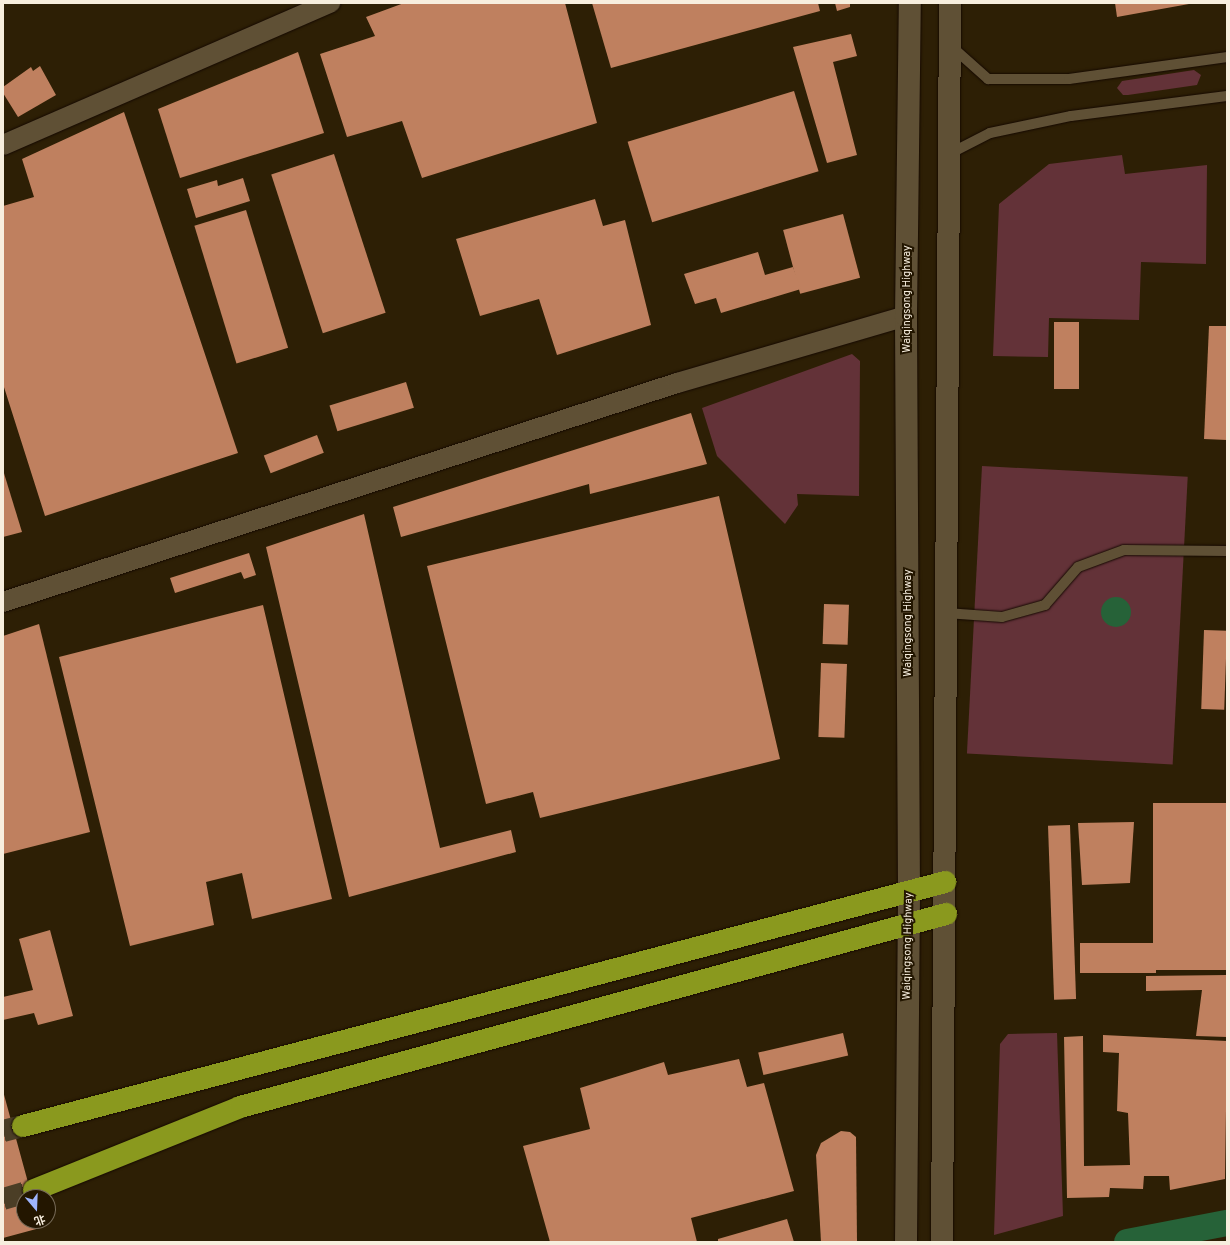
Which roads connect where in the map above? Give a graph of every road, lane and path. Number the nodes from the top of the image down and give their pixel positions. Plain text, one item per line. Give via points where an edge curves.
1 (330, 3) edge
2 (910, 3) edge
3 (950, 3) edge
4 (949, 45) junction
5 (1227, 57) edge
6 (1227, 96) edge
7 (3, 145) edge
8 (949, 154) junction
9 (906, 316) junction
10 (1227, 551) edge
11 (3, 602) edge
12 (946, 613) junction
13 (945, 882) junction
14 (909, 892) junction
15 (946, 914) junction
16 (908, 924) junction
17 (23, 1126) tunnel mouth
18 (36, 1189) tunnel mouth
19 (905, 1232) edge
20 (942, 1242) edge

1 - 7 street
2 - 9 main road, Waiqingsong Highway
3 - 4 main road
4 - 5 lane via 988,79 1069,79
4 - 8 main road
6 - 8 lane via 1071,116 990,133
8 - 12 main road
9 - 11 street via 669,385
9 - 14 main road, Waiqingsong Highway
10 - 12 lane via 1124,550 1078,567 1045,605 1002,617
12 - 13 main road
13 - 14 highway
13 - 15 main road
14 - 16 main road, Waiqingsong Highway
14 - 17 highway
15 - 16 highway
15 - 20 main road
16 - 18 highway via 240,1107
16 - 19 main road, Waiqingsong Highway

